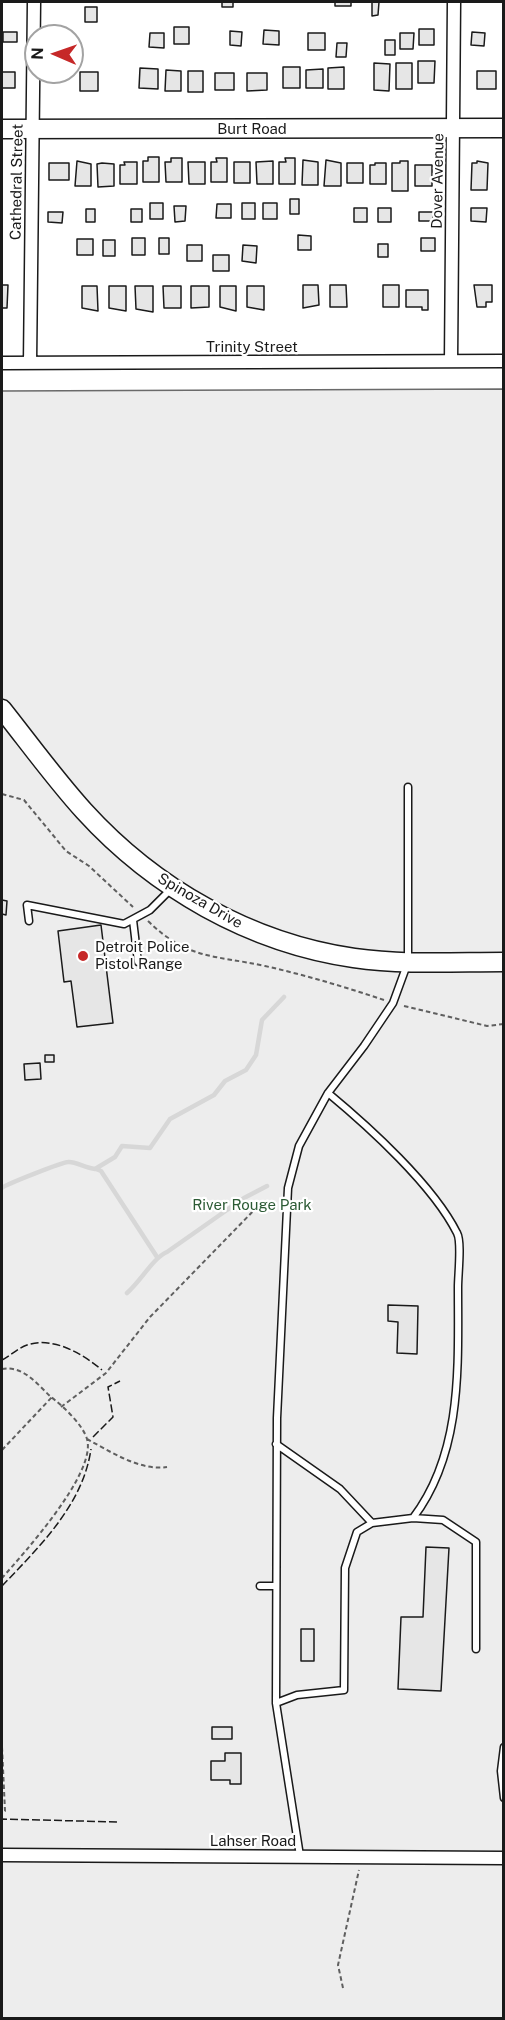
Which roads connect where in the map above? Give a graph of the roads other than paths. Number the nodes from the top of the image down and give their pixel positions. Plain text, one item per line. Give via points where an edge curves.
1 (34, 2) edge
2 (454, 2) edge
3 (453, 128) junction
4 (504, 128) edge
5 (2, 129) edge
6 (33, 129) junction
7 (451, 361) junction
8 (504, 361) edge
9 (2, 363) edge
10 (30, 363) junction
11 (2, 709) edge
12 (408, 787) dead end
13 (172, 887) junction
14 (133, 920) junction
15 (29, 921) dead end
16 (138, 962) dead end
17 (408, 962) junction
18 (504, 962) edge
19 (328, 1093) junction
20 (276, 1444) junction
21 (413, 1518) junction
22 (372, 1523) junction
23 (260, 1586) dead end
24 (276, 1586) junction
25 (476, 1649) dead end
26 (276, 1703) junction
27 (504, 1747) edge
28 (504, 1798) edge
29 (2, 1855) edge
30 (300, 1856) junction
31 (504, 1858) edge

1 - 6 street, Cathedral Street
2 - 3 street, Dover Avenue
3 - 4 street, Burt Road
3 - 6 street, Burt Road
3 - 7 street, Dover Avenue
5 - 6 street, Burt Road
6 - 10 street, Cathedral Street
7 - 8 street, Trinity Street
7 - 10 street, Trinity Street
9 - 10 street, Trinity Street
11 - 13 street, Spinoza Drive via 102,830
12 - 17 lane
13 - 14 lane via 150,910
13 - 17 street, Spinoza Drive via 219,915 284,942 353,958
14 - 15 lane via 124,924 27,906
14 - 16 lane
17 - 18 street, Spinoza Drive
17 - 19 lane via 393,1003
19 - 20 lane via 299,1146 288,1188
19 - 21 lane via 370,1127 432,1196 458,1234 455,1413 429,1497
20 - 22 lane via 340,1489
20 - 24 lane
21 - 22 lane
21 - 25 lane via 443,1520 476,1542
22 - 26 lane via 357,1532 345,1568 344,1690 297,1695
23 - 24 lane
24 - 26 lane
26 - 30 lane
27 - 28 lane
29 - 30 street, Lahser Road
30 - 31 street, Lahser Road

